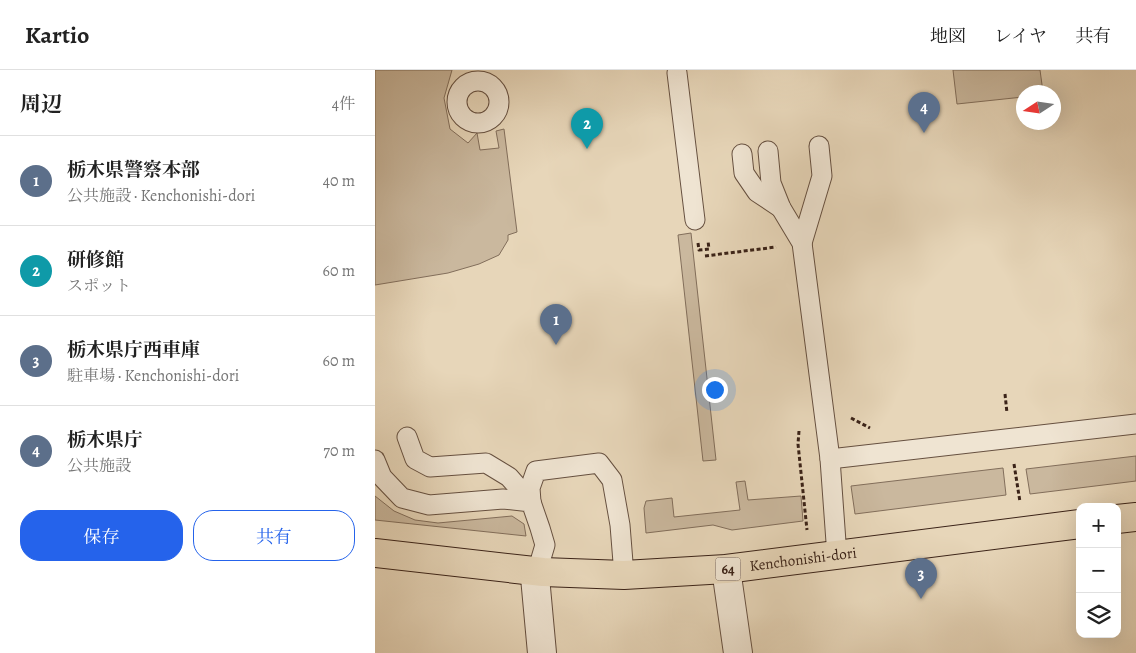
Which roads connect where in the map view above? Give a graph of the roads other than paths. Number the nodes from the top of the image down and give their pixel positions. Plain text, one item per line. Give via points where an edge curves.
1 (677, 73) dead end
2 (819, 146) dead end
3 (768, 151) dead end
4 (742, 154) dead end
5 (781, 208) junction
6 (695, 220) dead end
7 (802, 244) junction
8 (1136, 424) edge
9 (407, 437) dead end
10 (830, 459) junction
11 (375, 460) edge
12 (531, 502) junction
13 (1136, 517) edge
14 (1121, 519) edge
15 (1076, 525) edge
16 (375, 553) edge
17 (837, 556) junction
18 (727, 569) junction
19 (537, 572) junction
20 (624, 575) junction
21 (542, 653) edge
22 (738, 653) edge

1 - 6 lane
2 - 7 lane via 822,176
3 - 5 lane via 771,182
4 - 5 lane via 744,172 757,192
5 - 7 lane
7 - 10 lane
8 - 10 lane
9 - 12 lane via 415,460 430,467 486,463 509,477
10 - 17 lane
11 - 12 lane via 382,477 402,498 429,504 503,499
12 - 19 lane via 545,545
12 - 20 lane via 530,488 536,471 599,463 613,480
13 - 14 main road
15 - 17 main road, Kenchonishi-dori / 64
16 - 19 main road, Kenchonishi-dori / 64
17 - 18 main road, Kenchonishi-dori / 64
18 - 20 main road, Kenchonishi-dori / 64
18 - 22 street
19 - 20 main road, Kenchonishi-dori / 64
19 - 21 street

